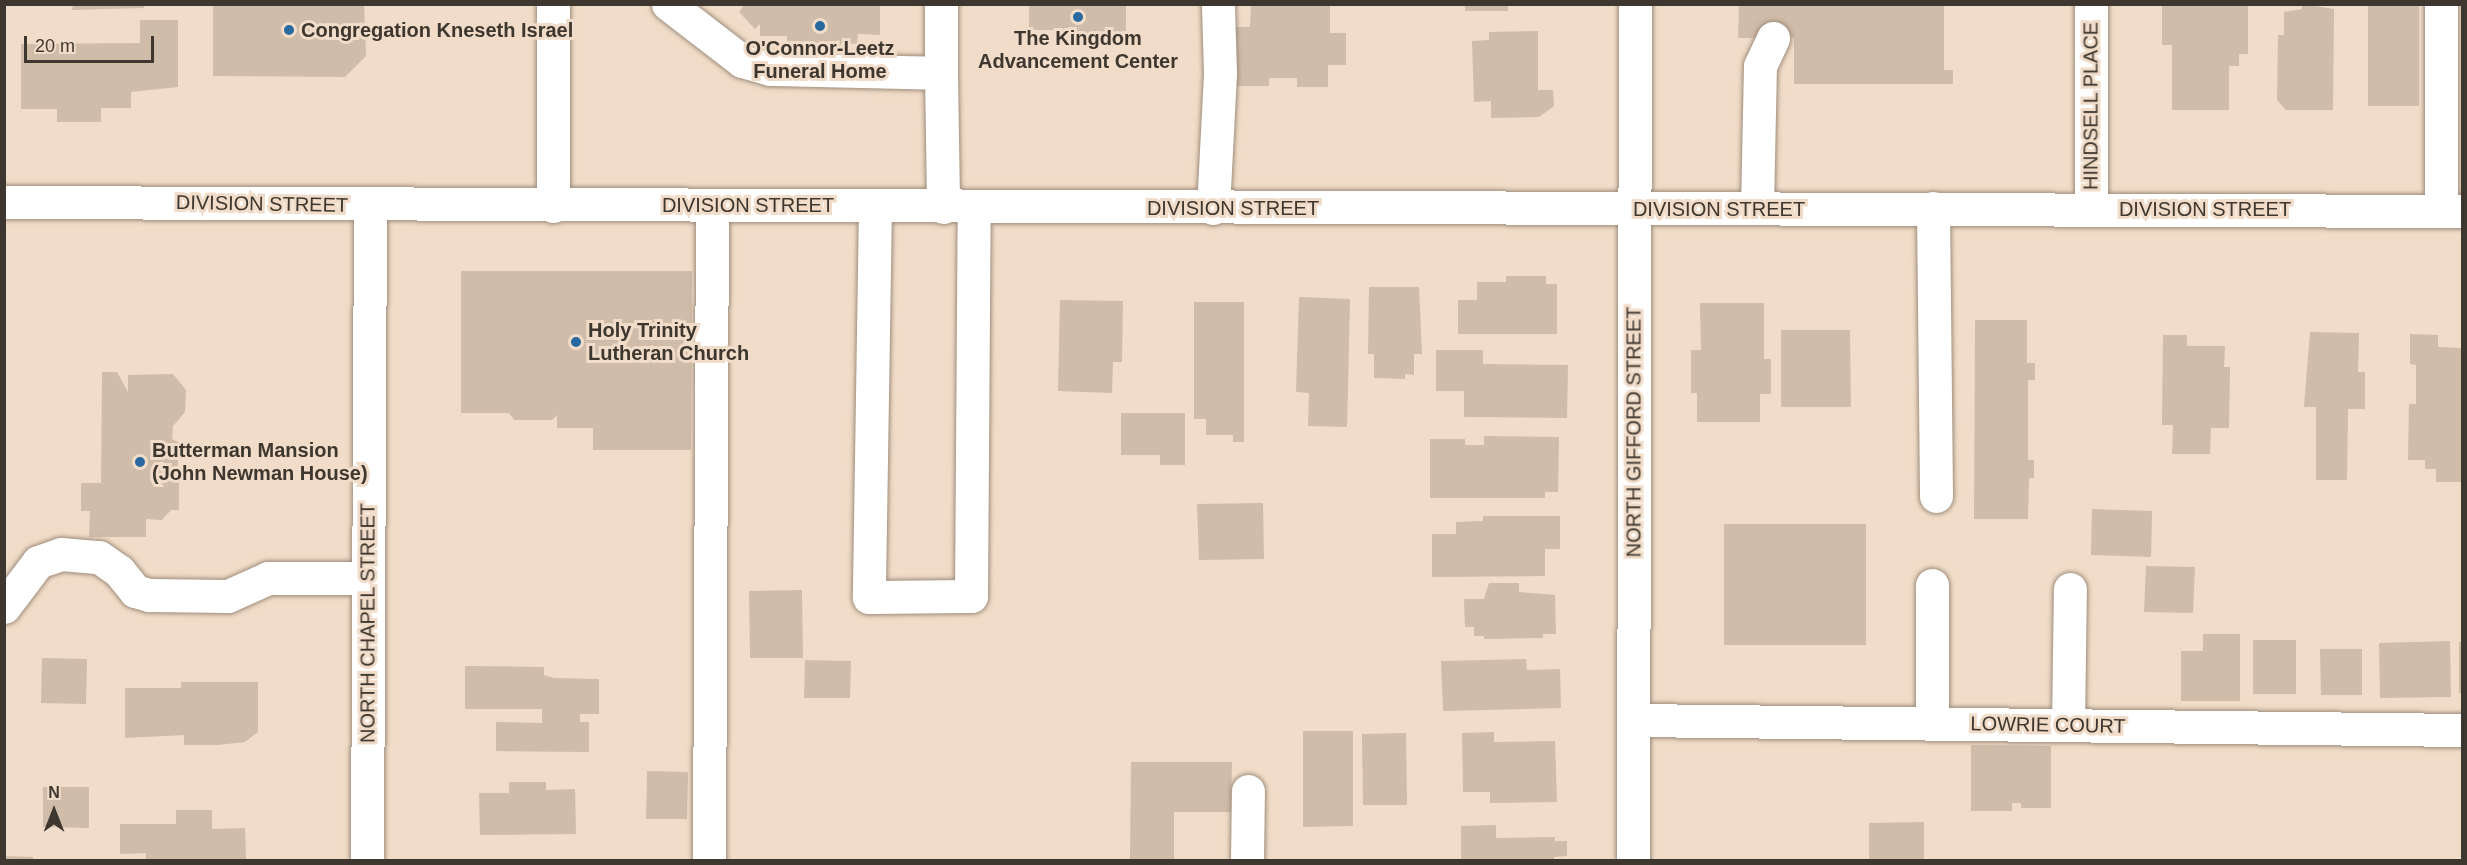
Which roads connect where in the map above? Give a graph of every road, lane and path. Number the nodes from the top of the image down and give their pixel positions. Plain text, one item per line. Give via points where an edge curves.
1 (553, 4) edge
2 (668, 4) edge
3 (941, 4) edge
4 (1218, 4) edge
5 (1635, 4) edge
6 (2091, 4) edge
7 (2441, 4) edge
8 (1773, 38) dead end
9 (942, 73) junction
10 (4, 202) edge
11 (370, 205) junction
12 (712, 205) junction
13 (875, 205) junction
14 (553, 206) junction
15 (958, 206) junction
16 (1213, 208) junction
17 (1757, 208) junction
18 (1934, 208) junction
19 (2091, 208) junction
20 (1634, 209) junction
21 (2452, 211) edge
22 (1936, 496) dead end
23 (368, 578) junction
24 (1932, 585) dead end
25 (2070, 589) dead end
26 (4, 607) edge
27 (1634, 720) junction
28 (1932, 724) junction
29 (2068, 725) junction
30 (2463, 730) edge
31 (1248, 791) dead end
32 (367, 861) edge
33 (709, 861) edge
34 (1247, 861) edge
35 (1633, 861) edge

1 - 14 street
2 - 9 street via 742,61 770,69
3 - 9 street
4 - 16 street
5 - 20 street, NORTH GIFFORD STREET
6 - 19 street, HINDSELL PLACE
7 - 21 street
8 - 17 street via 1760,66
9 - 15 street
10 - 11 street, DIVISION STREET
11 - 14 street, DIVISION STREET
11 - 23 street, NORTH CHAPEL STREET
12 - 13 street, DIVISION STREET
12 - 14 street, DIVISION STREET
12 - 33 street
13 - 15 street, DIVISION STREET
13 - 15 street via 869,597 971,596
15 - 16 street, DIVISION STREET
16 - 20 street, DIVISION STREET
17 - 18 street, DIVISION STREET
17 - 20 street, DIVISION STREET
18 - 19 street, DIVISION STREET
18 - 22 street
19 - 21 street, DIVISION STREET
20 - 27 street, NORTH GIFFORD STREET
23 - 26 street via 268,578 228,596 148,595 135,591 119,571 99,557 61,554 38,562
23 - 32 street, NORTH CHAPEL STREET
24 - 28 street
25 - 29 street
27 - 28 street, LOWRIE COURT
27 - 35 street, NORTH GIFFORD STREET
28 - 29 street, LOWRIE COURT
29 - 30 street, LOWRIE COURT
31 - 34 street

